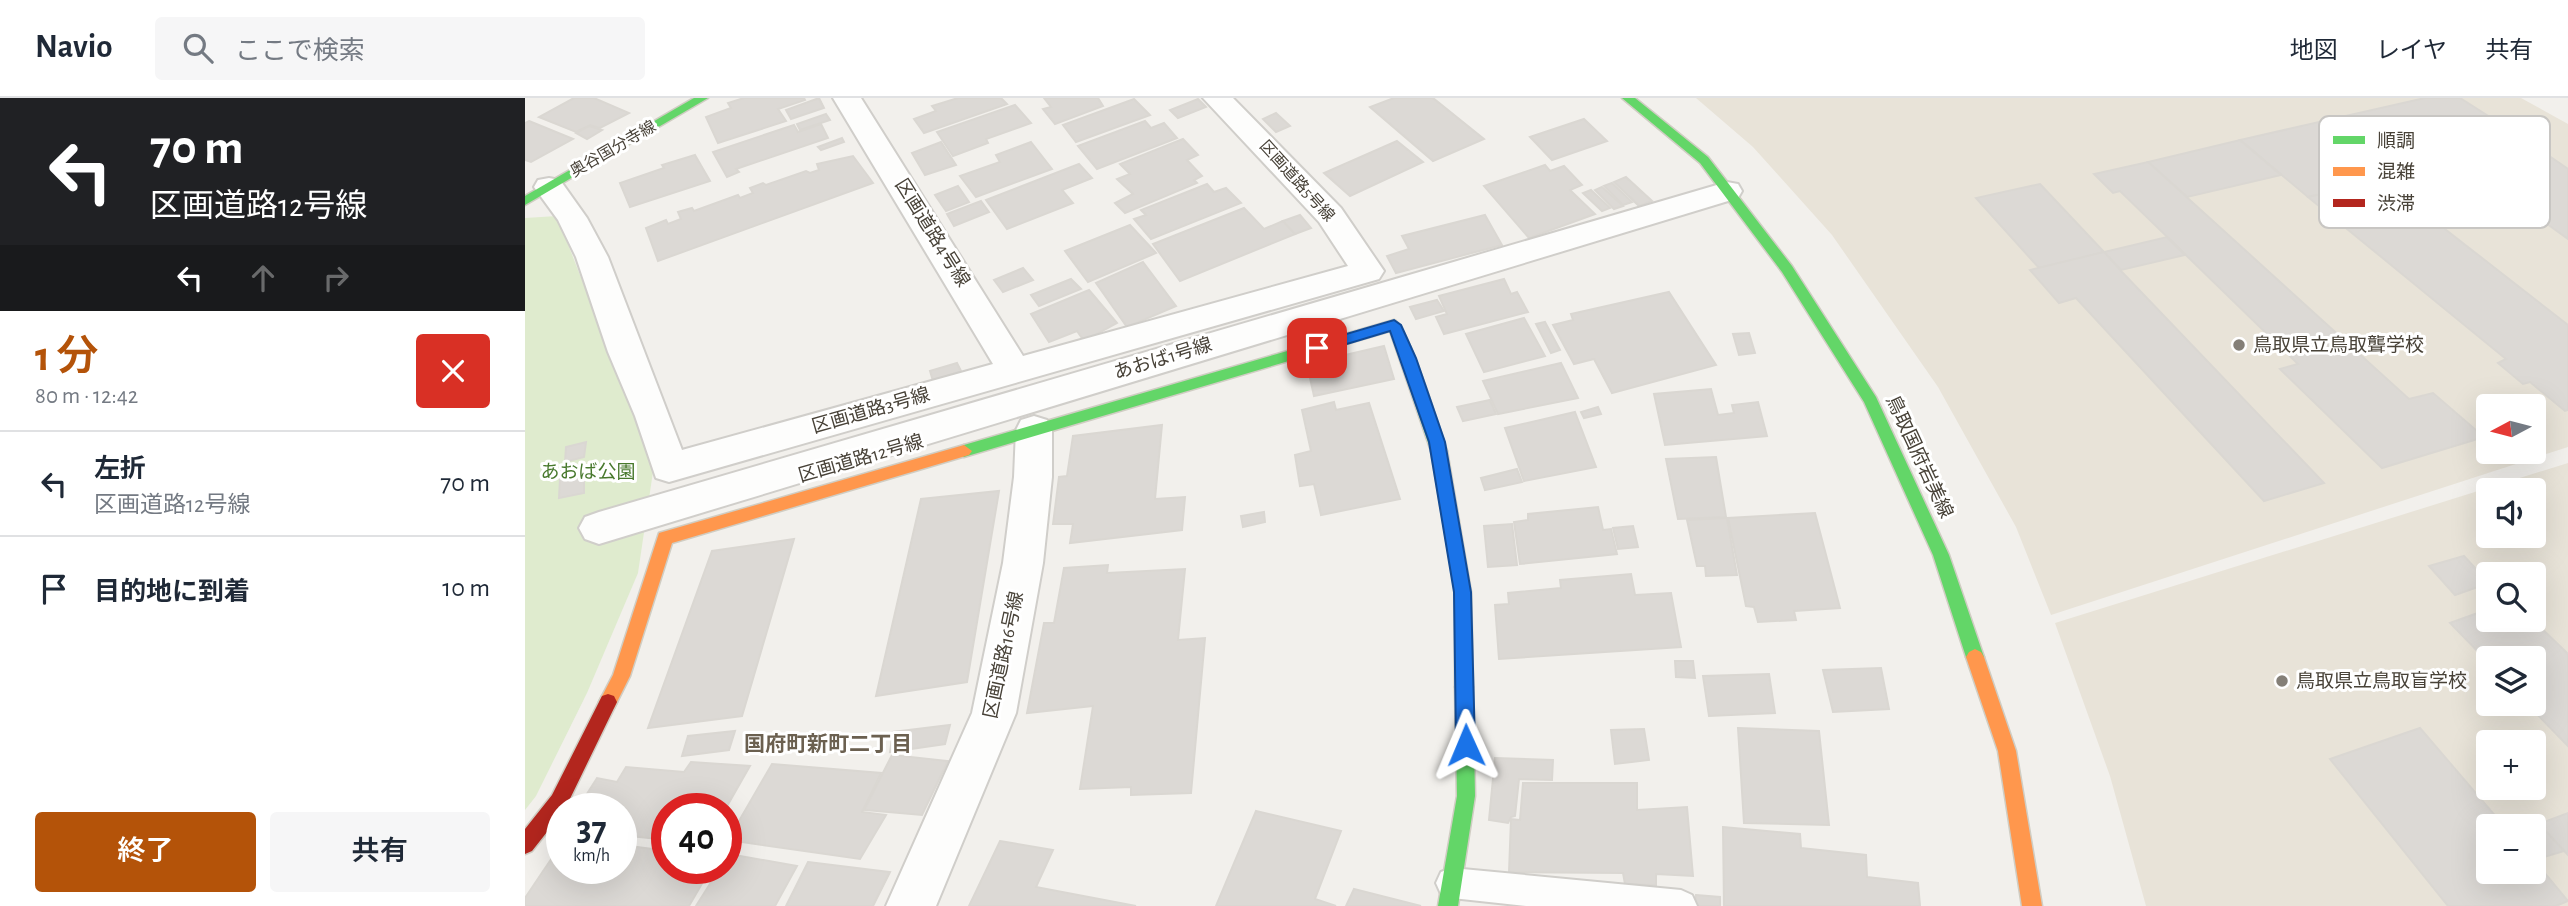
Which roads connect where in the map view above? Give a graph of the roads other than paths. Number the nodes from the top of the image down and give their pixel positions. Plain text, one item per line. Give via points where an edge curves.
1 (702, 98) edge
2 (846, 98) edge
3 (1217, 98) edge
4 (1628, 98) edge
5 (1727, 191) junction
6 (537, 194) edge
7 (1368, 271) joint
8 (1015, 371) junction
9 (1034, 430) junction
10 (599, 528) dead end
11 (525, 844) edge
12 (1450, 894) edge
13 (911, 906) edge
14 (1681, 906) edge
15 (2032, 906) edge

1 - 6 street, 奥谷国分寺線
2 - 8 street, 区画道路4号線
3 - 7 street, 区画道路5号線 via 1330,215
4 - 5 street, 鳥取国府岩美線 via 1704,160
5 - 10 street, あおば1号線
5 - 15 street, 鳥取国府岩美線 via 1787,269 1871,401 1941,555 2007,751
6 - 8 street, 区画道路3号線 via 572,218 592,257 669,468
7 - 8 street, 区画道路3号線
9 - 11 street, 区画道路12号線 via 665,538 621,676 559,801
9 - 12 street, 区画道路12号線 via 1394,325 1437,442 1463,592 1467,796
9 - 13 street, 区画道路16号線 via 1034,477 1023,563 994,713
12 - 14 lane

